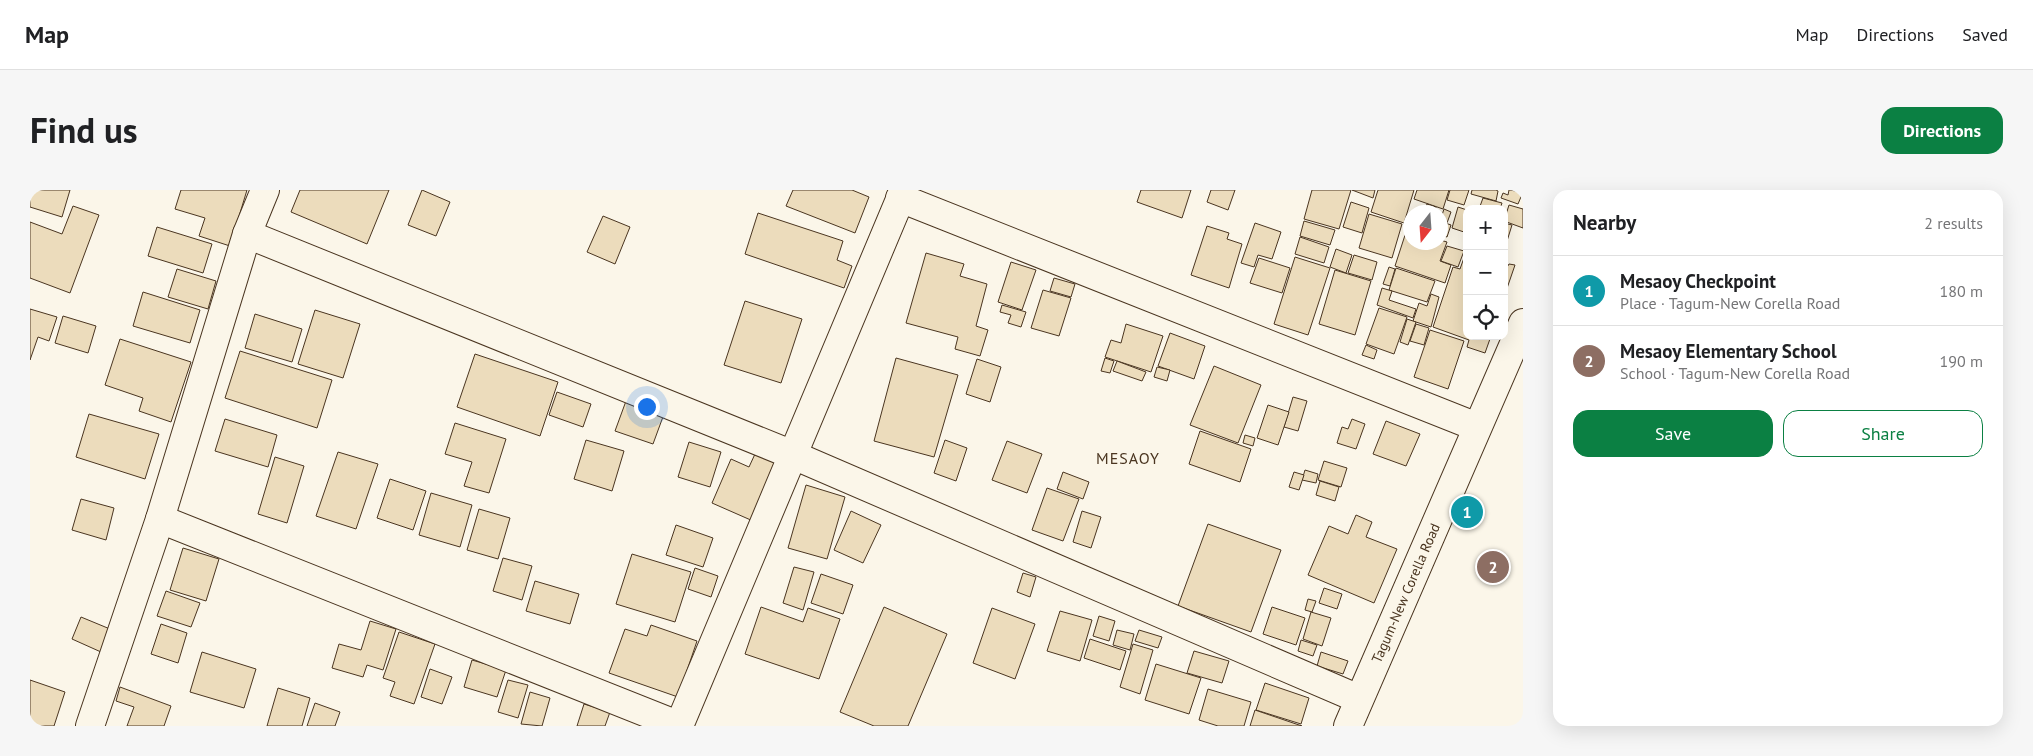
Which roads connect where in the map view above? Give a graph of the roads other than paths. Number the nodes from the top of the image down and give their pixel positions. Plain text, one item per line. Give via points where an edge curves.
1 (265, 190) edge
2 (902, 194) edge
3 (247, 234) junction
4 (1523, 323) edge
5 (1478, 427) junction
6 (792, 455) junction
7 (160, 519) junction
8 (1360, 699) junction
9 (90, 726) edge
10 (680, 726) edge
11 (1348, 726) edge

1 - 3 street
2 - 5 street
2 - 6 street
3 - 6 street
3 - 7 street
4 - 5 street, Tagum-New Corella Road
5 - 8 street, Tagum-New Corella Road
6 - 8 street
6 - 10 street
7 - 9 street
7 - 10 street
8 - 11 street, Tagum-New Corella Road

